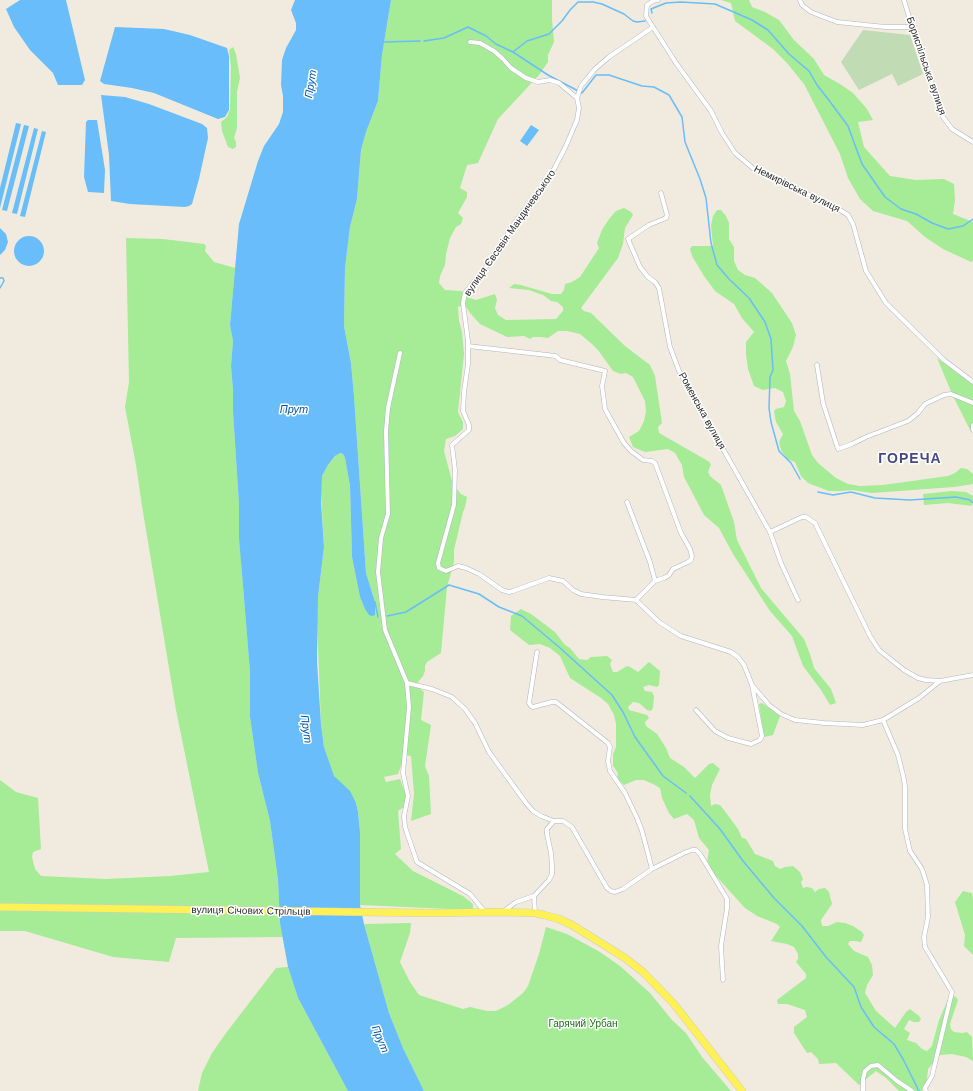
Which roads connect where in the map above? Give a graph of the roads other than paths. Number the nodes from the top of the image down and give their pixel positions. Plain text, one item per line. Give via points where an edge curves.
1 (658, 0) edge
2 (800, 0) edge
3 (904, 0) edge
4 (653, 27) junction
5 (912, 27) junction
6 (470, 42) dead end
7 (577, 97) junction
8 (973, 142) edge
9 (661, 193) dead end
10 (468, 346) junction
11 (400, 353) dead end
12 (817, 365) dead end
13 (973, 382) edge
14 (973, 403) edge
15 (973, 425) edge
16 (973, 430) edge
17 (627, 502) dead end
18 (770, 532) junction
19 (655, 581) junction
20 (636, 600) junction
21 (798, 600) dead end
22 (537, 652) dead end
23 (973, 675) edge
24 (940, 681) junction
25 (407, 683) junction
26 (752, 685) junction
27 (696, 710) dead end
28 (883, 720) junction
29 (554, 821) junction
30 (652, 869) junction
31 (534, 896) junction
32 (0, 907) edge
33 (485, 912) junction
34 (502, 912) junction
35 (535, 913) junction
36 (723, 980) dead end
37 (742, 1091) edge
38 (863, 1091) edge
39 (912, 1091) edge
40 (926, 1091) edge

1 - 4 street, Немирівська вулиця via 647,5 646,16
2 - 5 street via 811,12 837,22
3 - 5 street, Бориспільська вулиця
4 - 7 street, вулиця Євсевія Мандичевського via 595,69 580,86
4 - 13 street, Немирівська вулиця via 711,111 734,153 754,169 848,215 853,224 866,271 886,303 944,360
5 - 8 street, Бориспільська вулиця via 943,117 952,129
6 - 7 street via 480,43 494,51 511,68 526,78 538,82 550,80 559,83
7 - 10 street, вулиця Євсевія Мандичевського via 578,120 553,171 511,228 498,252 465,293 463,303
9 - 18 street, Роменська вулиця via 666,218 628,238 640,267 659,288 670,347 679,371
10 - 19 street via 556,356 560,360 605,371 602,386 605,409 631,451 643,460 655,463 692,556 691,560 673,569 669,575
10 - 20 street, вулиця Євсевія Мандичевського via 463,411 469,430 452,444 455,470 454,505 438,563 439,568 442,571 458,566 466,568 509,592 549,578 563,581 581,594
11 - 25 street via 388,408 388,514 381,538 378,572 385,630
12 - 14 street via 823,402 838,449 908,421 925,404 944,395 951,394
15 - 16 street
17 - 19 street
18 - 21 street, Роменська вулиця via 781,564
18 - 24 street via 802,517 815,523 879,650 918,678
19 - 20 street
20 - 26 street via 659,622 681,636 738,657
22 - 30 street via 529,703 533,707 556,702 608,743 610,771 637,818
23 - 24 street
24 - 28 street via 919,698
25 - 29 street via 452,697 465,708 489,752 526,803 533,811
25 - 33 street via 409,707 403,773 408,796 404,816 417,862 470,894
26 - 27 street via 762,736 760,740 751,744 728,738 715,731
26 - 28 street via 769,705 795,720 863,725
28 - 40 street via 898,755 903,775 905,829 910,851 922,869 927,885 928,917 925,947 952,992
29 - 30 street via 563,821 572,827 611,891 623,889
29 - 31 street via 547,829 552,874
30 - 36 street via 692,850 696,850 704,858 726,899 721,946
31 - 34 street via 516,902
31 - 35 street
32 - 33 main road, вулиця Січових Стрільців
33 - 34 main road, вулиця Січових Стрільців
34 - 35 main road, вулиця Січових Стрільців
35 - 37 main road, вулиця Січових Стрільців via 572,925 643,972 674,1004
38 - 39 street via 865,1072 871,1066 878,1065

